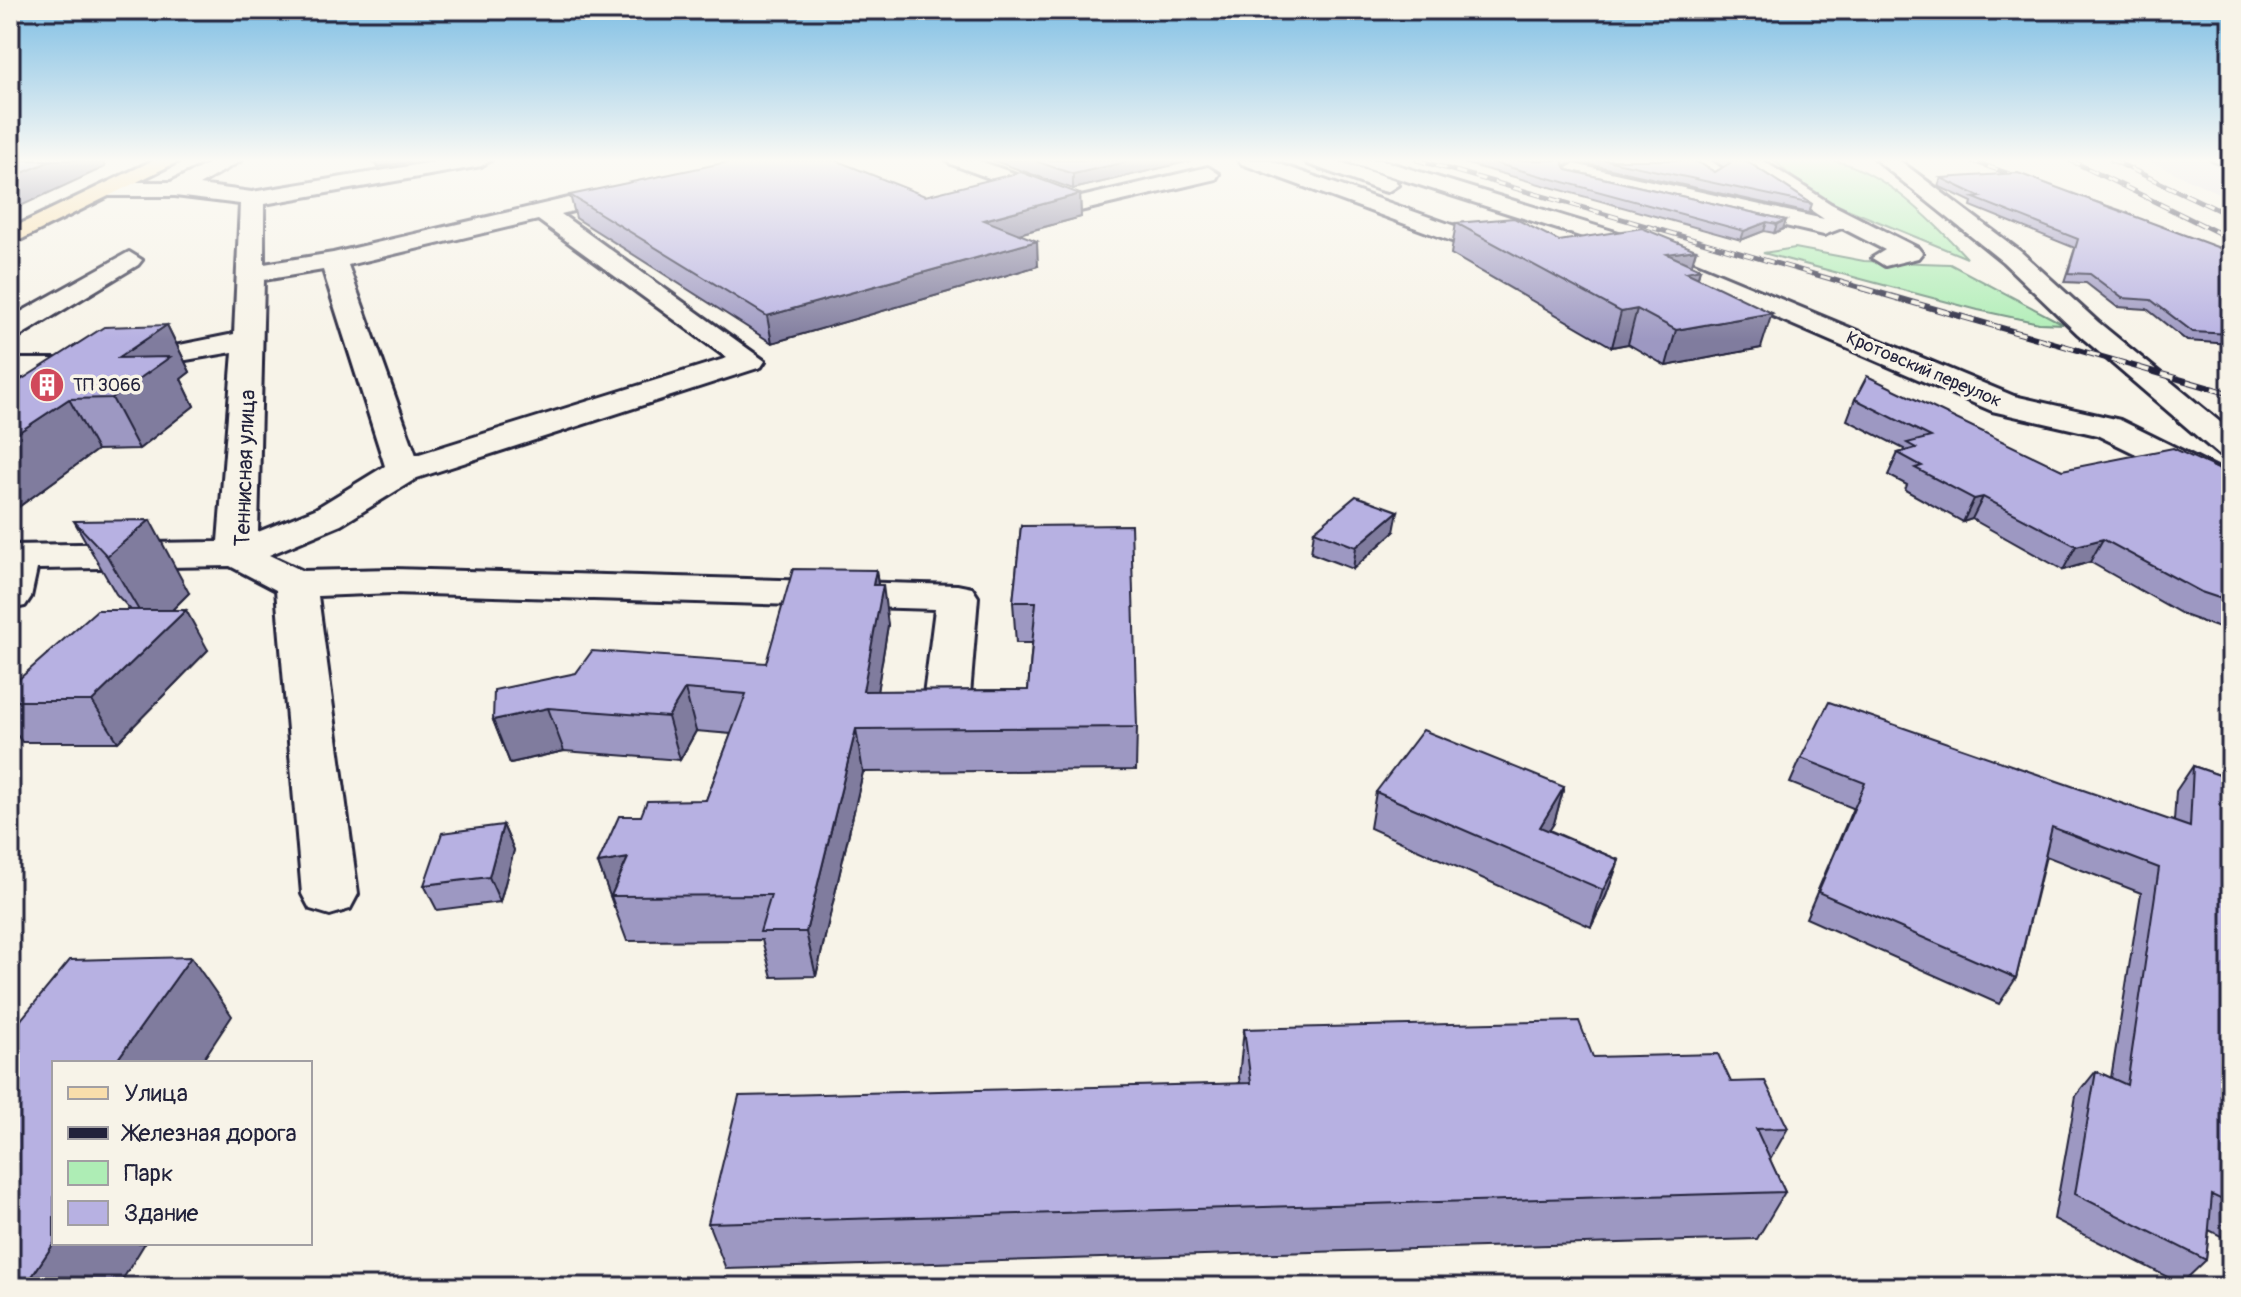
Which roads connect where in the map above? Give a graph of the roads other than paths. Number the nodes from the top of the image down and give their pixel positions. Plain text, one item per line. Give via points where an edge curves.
1 (45, 221) edge
2 (251, 221) edge
3 (501, 221) edge
4 (554, 221) edge
5 (1417, 221) edge
6 (1487, 221) edge
7 (1554, 221) edge
8 (1792, 221) edge
9 (1833, 221) edge
10 (1847, 221) edge
11 (1965, 221) edge
12 (10, 238) edge
13 (1542, 240) junction
14 (1620, 241) junction
15 (1885, 258) dead end
16 (129, 260) dead end
17 (333, 261) junction
18 (248, 274) junction
19 (10, 330) edge
20 (249, 340) junction
21 (104, 367) junction
22 (10, 368) edge
23 (10, 430) edge
24 (2231, 448) edge
25 (404, 470) junction
26 (2231, 489) edge
27 (237, 554) junction
28 (14, 557) edge
29 (296, 584) junction
30 (10, 597) edge
31 (947, 695) edge
32 (330, 894) dead end

1 - 12 main road
2 - 18 street, Теннисная улица
3 - 17 street
4 - 25 street via 750,361
5 - 13 street via 1466,238
6 - 13 street
7 - 14 street, Кротовский переулок
8 - 9 street via 1824,228
10 - 15 street via 1909,253
11 - 24 street
13 - 14 street
14 - 26 street, Кротовский переулок via 2004,404 2108,427
16 - 19 street
17 - 18 street
17 - 25 street
18 - 20 street, Теннисная улица
20 - 21 street
20 - 27 street, Теннисная улица
21 - 22 street
21 - 23 street
25 - 27 street via 328,517
27 - 28 street
27 - 29 street, Теннисная улица
28 - 30 street
29 - 31 street via 393,581 957,597
29 - 32 street

